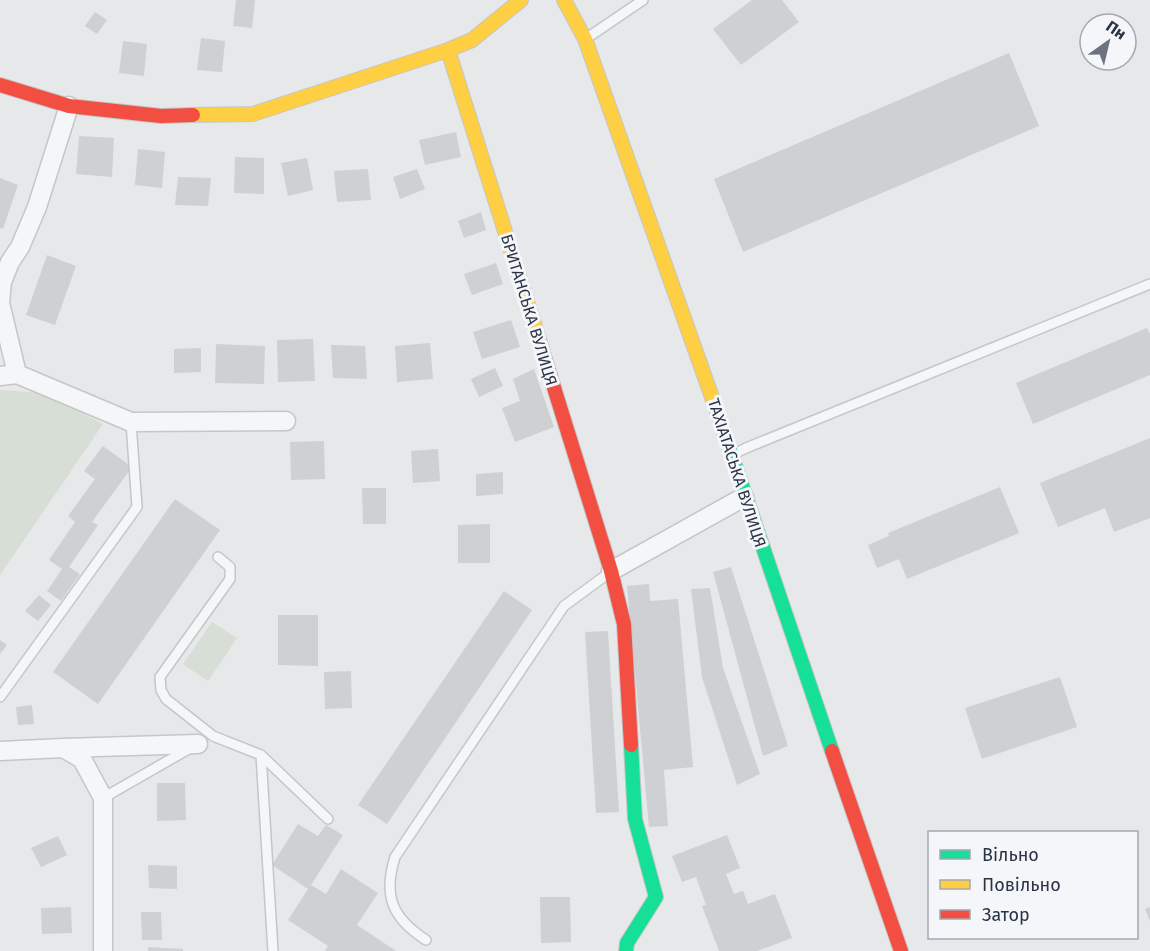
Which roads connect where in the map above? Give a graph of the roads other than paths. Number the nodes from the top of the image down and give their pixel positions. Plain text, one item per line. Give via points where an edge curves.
1 (521, 0) edge
2 (564, 0) edge
3 (643, 0) edge
4 (585, 39) junction
5 (448, 50) junction
6 (0, 85) edge
7 (69, 106) junction
8 (1150, 284) edge
9 (9, 375) edge
10 (286, 421) dead end
11 (131, 422) junction
12 (732, 455) junction
13 (744, 497) junction
14 (218, 557) dead end
15 (611, 571) junction
16 (0, 697) edge
17 (206, 740) junction
18 (63, 748) junction
19 (0, 751) edge
20 (261, 755) junction
21 (103, 798) junction
22 (328, 819) dead end
23 (426, 940) dead end
24 (103, 951) edge
25 (273, 951) edge
26 (626, 951) edge
27 (901, 951) edge

1 - 5 street via 472,40
2 - 4 street, ТАХІАТАСЬКА ВУЛИЦЯ
3 - 4 lane
4 - 12 street, ТАХІАТАСЬКА ВУЛИЦЯ
5 - 7 street via 253,114 161,116
5 - 15 street, БРИТАНСЬКА ВУЛИЦЯ
6 - 7 street
7 - 9 street via 37,207 2,282 0,303
8 - 12 lane
9 - 11 street
10 - 11 street
11 - 16 lane via 137,507
12 - 13 street, ТАХІАТАСЬКА ВУЛИЦЯ
13 - 15 street
13 - 27 street, ТАХІАТАСЬКА ВУЛИЦЯ
14 - 17 lane via 230,567 230,579 160,677 166,699
15 - 23 lane via 564,606 395,857 390,895 397,914 409,929
15 - 26 street, БРИТАНСЬКА ВУЛИЦЯ via 624,624 635,819 656,897 627,943
17 - 18 street
17 - 20 lane
17 - 21 lane
18 - 19 street
18 - 21 street via 82,759
20 - 22 lane
20 - 25 lane
21 - 24 street

